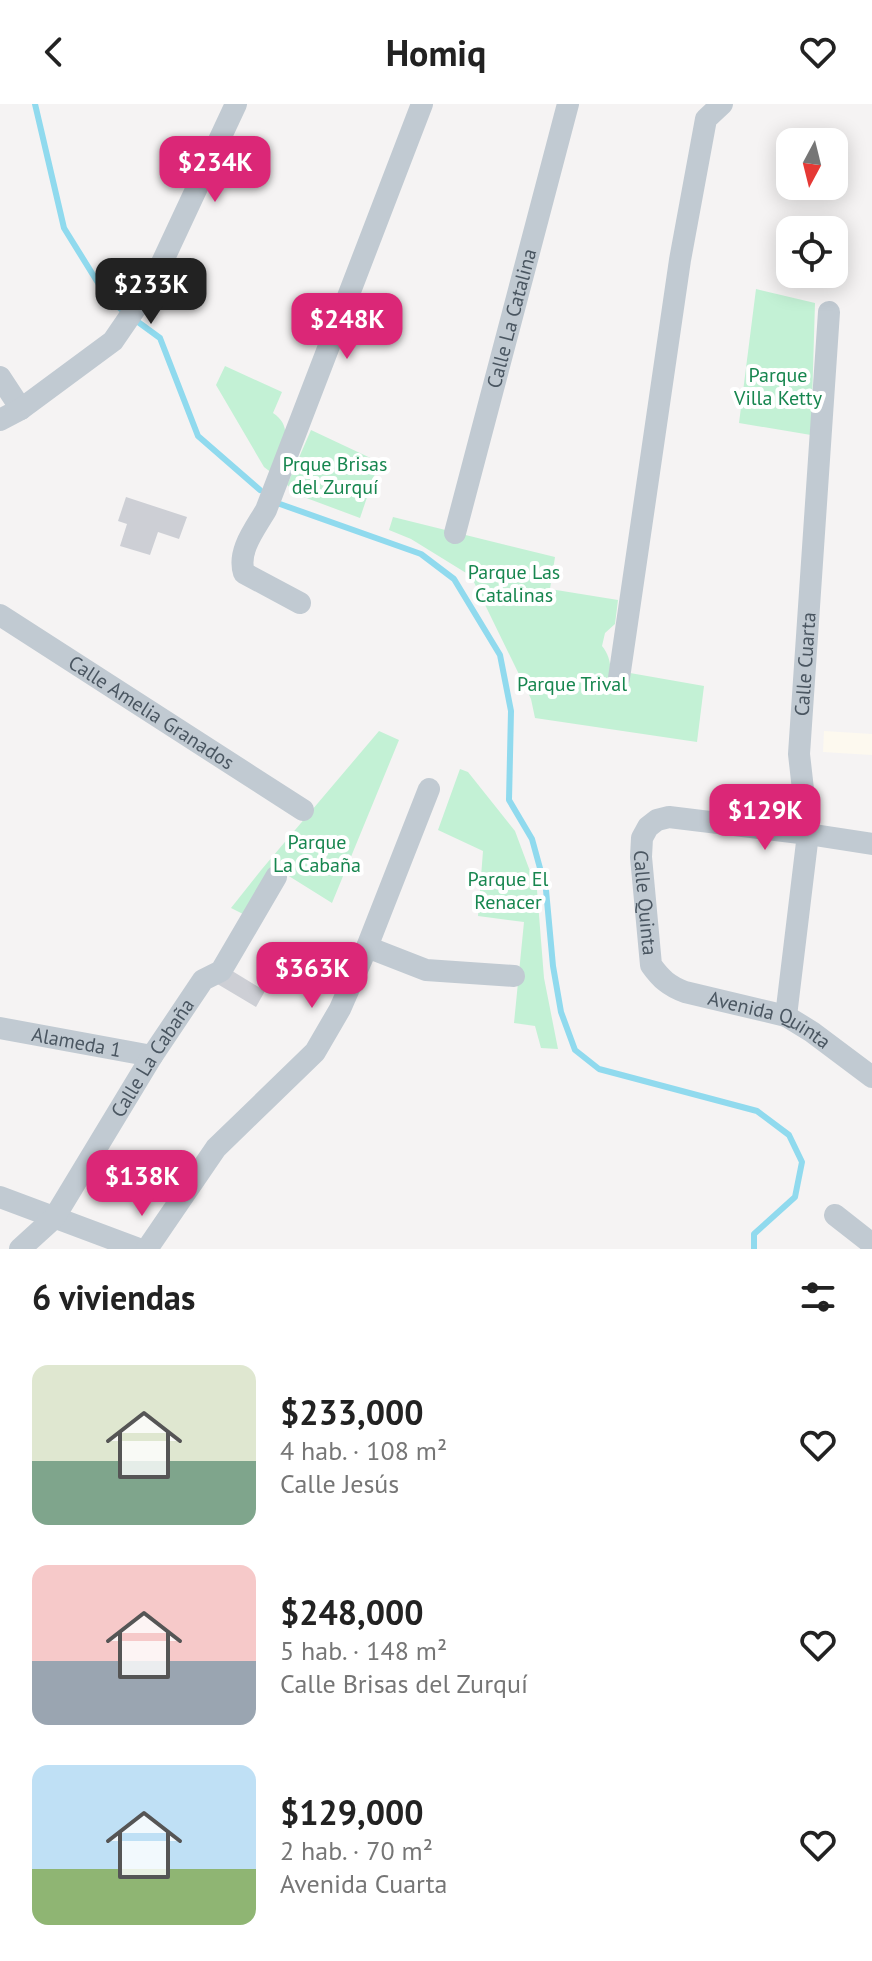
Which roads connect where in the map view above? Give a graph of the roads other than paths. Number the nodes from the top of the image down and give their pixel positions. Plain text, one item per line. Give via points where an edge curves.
1 (236, 104) edge
2 (422, 104) edge
3 (568, 104) edge
4 (722, 104) edge
5 (829, 312) dead end
6 (0, 377) edge
7 (21, 409) junction
8 (0, 420) edge
9 (455, 533) dead end
10 (300, 603) dead end
11 (0, 615) edge
12 (619, 678) dead end
13 (429, 789) dead end
14 (303, 810) dead end
15 (808, 834) junction
16 (872, 844) edge
17 (276, 877) dead end
18 (367, 947) junction
19 (514, 976) dead end
20 (659, 976) joint
21 (786, 1016) junction
22 (0, 1028) edge
23 (152, 1056) junction
24 (872, 1077) edge
25 (0, 1197) edge
26 (835, 1215) dead end
27 (54, 1218) junction
28 (872, 1244) edge
29 (20, 1249) edge
30 (139, 1249) edge
31 (147, 1249) edge

1 - 7 street via 152,284 113,341
2 - 10 street via 266,510 240,562 244,573
3 - 9 street, Calle La Catalina
4 - 12 street via 706,119 683,245
5 - 15 street, Calle Cuarta via 799,754
6 - 7 street
7 - 8 street
11 - 14 street, Calle Amelia Granados
13 - 18 street
15 - 16 street
15 - 20 street, Calle Quinta via 669,817 648,827 641,857 651,965
15 - 21 street, Calle Cuarta
17 - 23 street, Calle La Cabaña via 221,971 203,980
18 - 19 street via 426,970
18 - 31 street via 315,1052 216,1148
20 - 21 street, Avenida Quinta via 685,992
21 - 24 street, Avenida Quinta
22 - 23 street, Alameda 1
23 - 27 street, Calle La Cabaña
25 - 27 street
26 - 28 street
27 - 29 street, Calle La Cabaña
27 - 30 street

